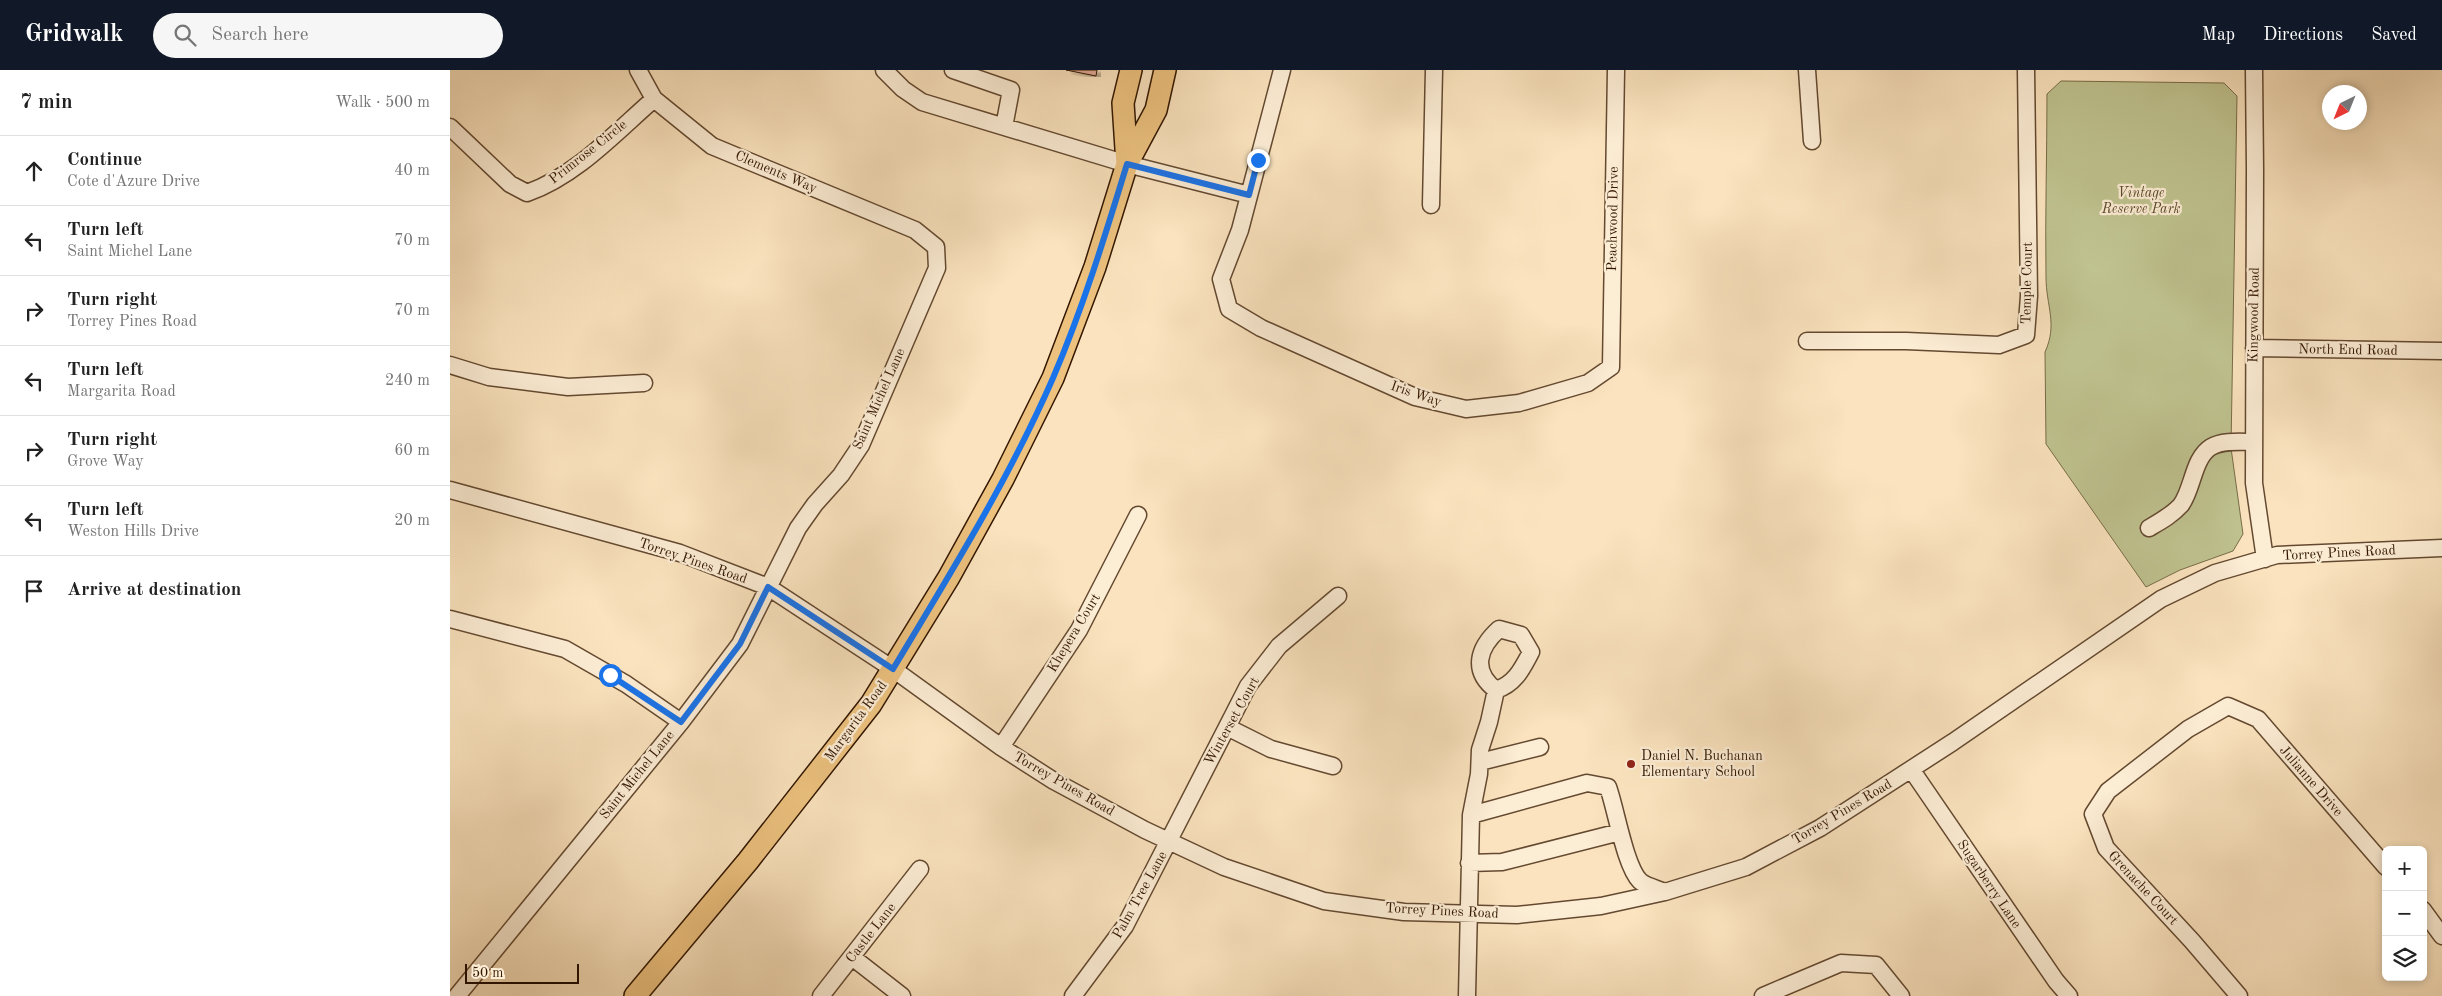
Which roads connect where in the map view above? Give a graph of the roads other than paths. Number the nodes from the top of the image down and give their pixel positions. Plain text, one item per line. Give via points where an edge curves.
1 (638, 70) edge
2 (884, 70) edge
3 (953, 70) edge
4 (1131, 70) edge
5 (1165, 70) edge
6 (1282, 70) edge
7 (1434, 70) edge
8 (1616, 70) edge
9 (1807, 70) edge
10 (2026, 70) edge
11 (2254, 70) edge
12 (654, 99) junction
13 (450, 128) edge
14 (1004, 128) junction
15 (1812, 142) dead end
16 (1127, 164) junction
17 (1249, 195) junction
18 (1431, 205) dead end
19 (936, 247) joint
20 (1806, 341) dead end
21 (2254, 348) junction
22 (2442, 351) edge
23 (450, 365) edge
24 (1610, 367) joint
25 (644, 383) dead end
26 (2254, 442) junction
27 (450, 490) edge
28 (1138, 515) dead end
29 (2149, 528) dead end
30 (2442, 548) edge
31 (2265, 558) junction
32 (768, 587) junction
33 (1338, 596) dead end
34 (450, 619) edge
35 (893, 669) junction
36 (1496, 690) dead end
37 (2228, 706) joint
38 (681, 722) junction
39 (1227, 727) junction
40 (1001, 747) junction
41 (1540, 747) dead end
42 (1480, 762) junction
43 (1334, 766) dead end
44 (1911, 769) junction
45 (1472, 815) junction
46 (1620, 832) junction
47 (1169, 841) junction
48 (2382, 862) edge
49 (1469, 863) junction
50 (920, 869) dead end
51 (1665, 892) junction
52 (1468, 914) junction
53 (2427, 915) edge
54 (2442, 936) edge
55 (852, 957) junction
56 (457, 996) edge
57 (635, 996) edge
58 (821, 996) edge
59 (902, 996) edge
60 (1073, 996) edge
61 (1467, 996) edge
62 (1763, 996) edge
63 (1901, 996) edge
64 (2069, 996) edge
65 (2239, 996) edge

1 - 12 street, Clements Way
2 - 14 street via 922,102
3 - 14 street via 1011,90
4 - 16 main road, Margarita Road via 1123,103
5 - 16 main road, Margarita Road via 1156,110
6 - 17 street
7 - 18 street
8 - 24 street, Peachwood Drive
9 - 15 street
10 - 20 street, Temple Court via 2030,296 2026,335 1999,345
11 - 21 street, Kingwood Road
12 - 13 street, Primrose Circle via 562,175 527,193 510,184
12 - 19 street, Clements Way via 712,146 915,230
14 - 16 street
16 - 17 street
16 - 35 main road, Margarita Road via 1095,267 1053,378 1003,479
17 - 24 street, Iris Way via 1240,230 1221,279 1229,309 1261,328 1415,396 1466,409 1527,401 1588,383
19 - 32 street, Saint Michel Lane via 937,268 861,445 798,528
21 - 22 street, North End Road
21 - 26 street, Kingwood Road
23 - 25 street via 489,377 568,387
26 - 29 street via 2220,443 2211,447 2204,454 2181,504
26 - 31 street, Kingwood Road via 2254,483
27 - 32 street, Torrey Pines Road via 680,553
28 - 40 street, Khepera Court via 1080,630
30 - 31 street, Torrey Pines Road
31 - 44 street, Torrey Pines Road via 2215,573 2161,599
32 - 35 street, Torrey Pines Road
32 - 38 street, Saint Michel Lane via 740,644
33 - 39 street, Winterset Court via 1279,646 1248,686
34 - 38 street via 565,649 626,684
35 - 40 street, Torrey Pines Road
35 - 57 main road, Margarita Road via 871,704 748,862
36 - 42 street via 1480,750
37 - 48 street, Julianne Drive via 2258,719
37 - 65 street, Grenache Court via 2188,729 2108,791 2093,814 2106,848
38 - 56 street, Saint Michel Lane
39 - 43 street via 1271,749
39 - 47 street, Winterset Court
40 - 47 street, Torrey Pines Road via 1054,782
41 - 42 street
42 - 45 street
44 - 51 street, Torrey Pines Road via 1820,828 1746,867
44 - 64 street, Sugarberry Lane
45 - 46 street via 1587,783 1608,787
45 - 49 street
46 - 49 street via 1502,862
46 - 51 street via 1624,849 1640,881
47 - 52 street, Torrey Pines Road via 1224,867 1324,900 1404,912
47 - 60 street, Palm Tree Lane via 1125,926
49 - 52 street
50 - 55 street, Castle Lane
51 - 52 street, Torrey Pines Road via 1601,906 1518,915
52 - 61 street
53 - 54 street
55 - 58 street, Castle Lane
55 - 59 street
62 - 63 street via 1841,962 1876,966

